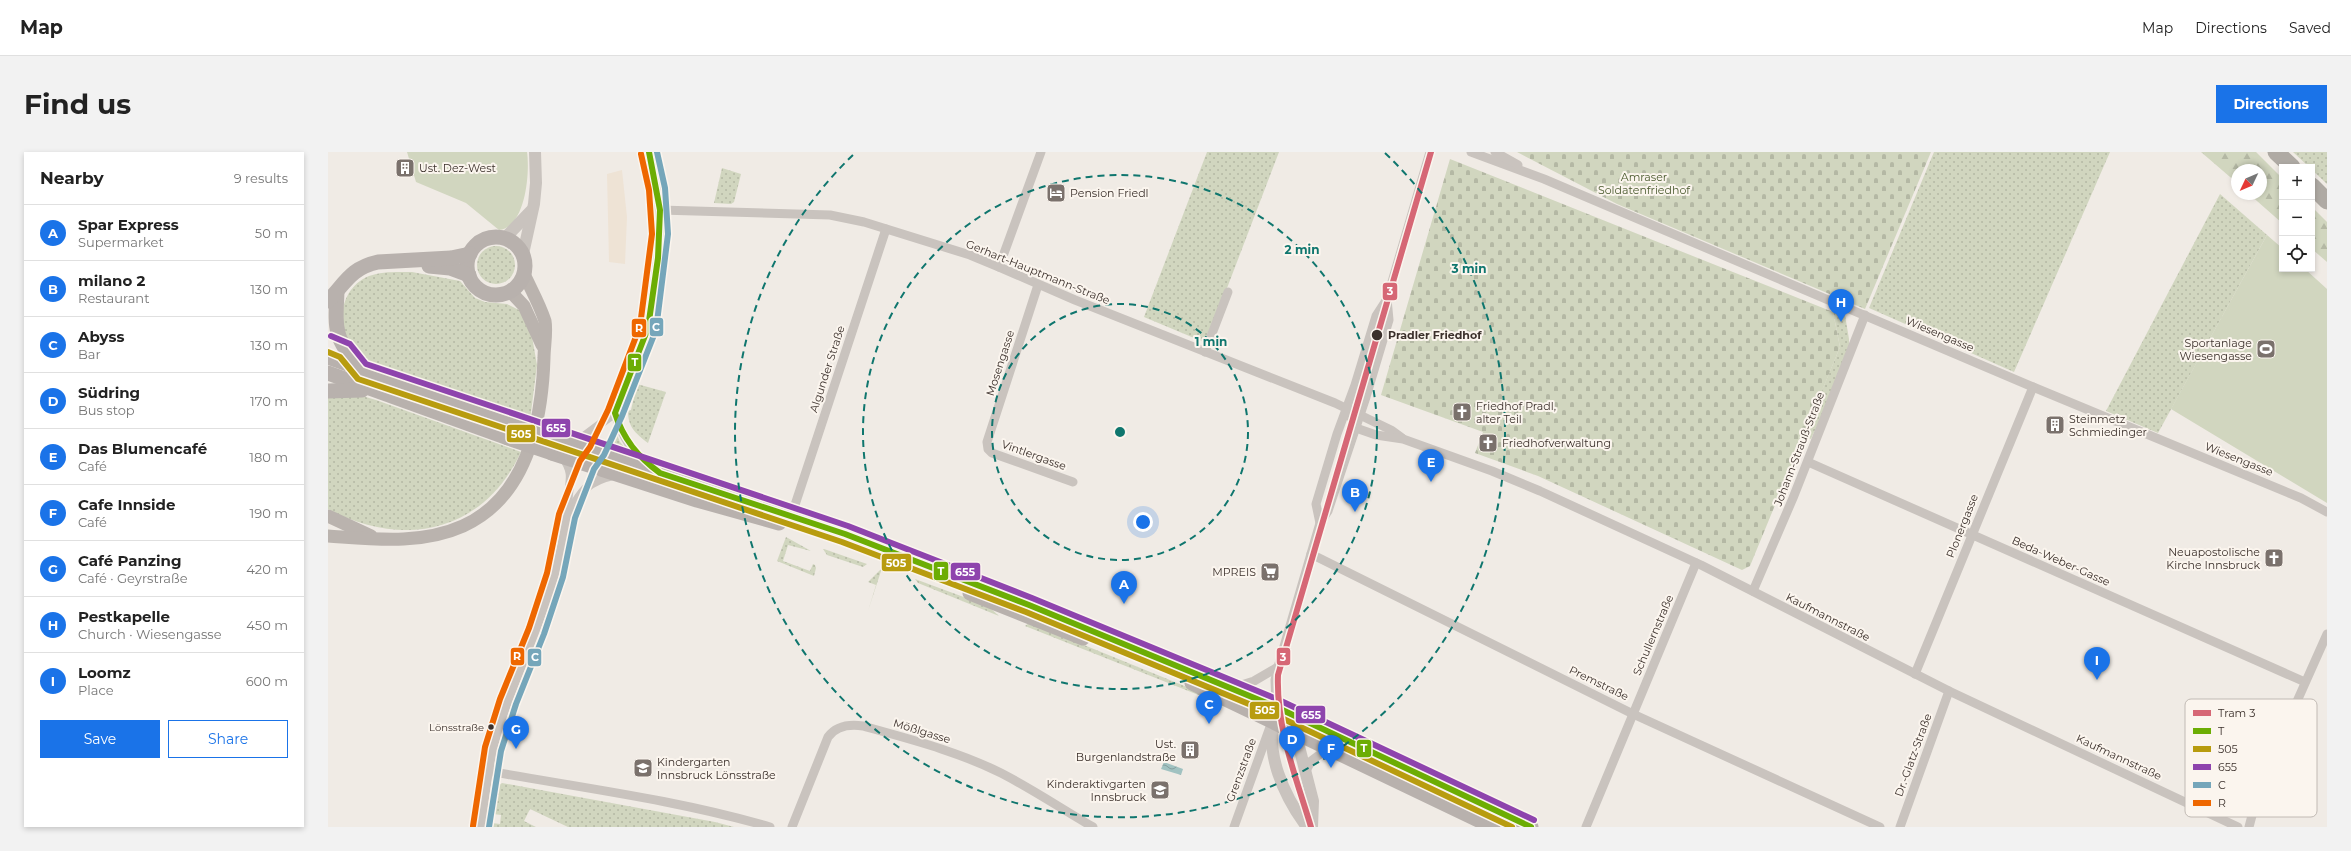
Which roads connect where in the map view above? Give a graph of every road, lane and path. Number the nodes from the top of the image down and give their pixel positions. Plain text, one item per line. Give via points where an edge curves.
1 (649, 152) edge
2 (1041, 152) edge
3 (1430, 152) edge
4 (1471, 152) edge
5 (1495, 152) edge
6 (2276, 152) edge
7 (535, 154) edge
8 (2289, 164) edge
9 (1544, 179) junction
10 (532, 210) junction
11 (660, 210) junction
12 (886, 229) junction
13 (505, 238) junction
14 (470, 254) junction
15 (523, 254) junction
16 (396, 261) junction
17 (999, 267) junction
18 (524, 274) junction
19 (469, 275) junction
20 (1038, 285) junction
21 (510, 291) junction
22 (1228, 292) dead end
23 (332, 296) edge
24 (1387, 299) junction
25 (1865, 315) junction
26 (544, 349) junction
27 (1205, 352) junction
28 (328, 357) edge
29 (361, 371) junction
30 (328, 374) edge
31 (2033, 387) junction
32 (369, 390) junction
33 (328, 391) edge
34 (1347, 409) junction
35 (615, 413) junction
36 (1360, 414) junction
37 (1356, 428) junction
38 (1403, 439) junction
39 (562, 440) junction
40 (988, 449) joint
41 (557, 454) junction
42 (1808, 462) junction
43 (660, 472) junction
44 (617, 474) junction
45 (1073, 482) dead end
46 (2327, 512) edge
47 (328, 516) edge
48 (567, 516) junction
49 (791, 517) junction
50 (1320, 523) junction
51 (1971, 533) junction
52 (328, 536) edge
53 (380, 540) junction
54 (1311, 554) junction
55 (1696, 563) junction
56 (1753, 591) junction
57 (2327, 634) edge
58 (1278, 667) junction
59 (1915, 674) junction
60 (2305, 682) junction
61 (1232, 688) junction
62 (1275, 688) junction
63 (1949, 691) junction
64 (2298, 699) edge
65 (1283, 710) junction
66 (1633, 714) junction
67 (1272, 722) junction
68 (1296, 734) junction
69 (1327, 749) junction
70 (488, 771) junction
71 (1306, 771) junction
72 (2185, 802) edge
73 (2217, 817) edge
74 (2252, 817) edge
75 (760, 826) edge
76 (481, 827) edge
77 (770, 827) edge
78 (792, 827) edge
79 (1093, 827) edge
80 (1234, 827) edge
81 (1307, 827) edge
82 (1312, 827) edge
83 (1492, 827) edge
84 (1531, 827) edge
85 (1586, 827) edge
86 (1880, 827) edge
87 (1900, 827) edge
88 (2238, 827) edge
89 (2249, 827) edge

1 - 11 street
2 - 17 street
3 - 24 street
4 - 9 street, Wiesengasse
5 - 9 street, Wiesengasse
6 - 8 highway
7 - 10 street via 536,183
9 - 25 street, Wiesengasse
10 - 13 street
10 - 15 street
11 - 12 street, Gerhart-Hauptmann-Straße via 830,215
11 - 35 street via 658,258 648,328
12 - 17 street, Gerhart-Hauptmann-Straße via 970,255
12 - 49 street, Algunder Straße
13 - 14 main road via 485,239 479,242
13 - 15 main road
14 - 16 main road via 451,258
14 - 19 main road via 467,261
15 - 18 main road
16 - 19 main road via 450,268
16 - 23 main road via 367,265 350,274
17 - 20 street, Gerhart-Hauptmann-Straße
18 - 21 main road via 516,287
18 - 26 main road via 545,322
19 - 21 main road via 481,290 495,294
20 - 27 street, Gerhart-Hauptmann-Straße
20 - 40 street, Mosengasse via 987,442
21 - 26 main road via 524,306
22 - 27 street
23 - 29 main road via 338,336
24 - 34 street via 1376,316
24 - 36 street via 1388,320
25 - 31 street, Wiesengasse
25 - 42 street, Johann-Strauß-Straße
26 - 53 main road via 544,389 536,428 524,463 497,503 476,519 436,535
27 - 34 street, Gerhart-Hauptmann-Straße
28 - 29 main road
29 - 39 main road, bridge
30 - 32 main road
31 - 46 street, Wiesengasse via 2301,498
31 - 51 street, Plonergasse
32 - 33 main road
32 - 41 main road, bridge
34 - 36 street, Gerhart-Hauptmann-Straße
34 - 37 street
34 - 50 street via 1316,504
35 - 39 street via 583,437
35 - 43 street via 618,426 633,450
36 - 37 street
36 - 38 street, Kaufmannstraße
37 - 38 street, Kaufmannstraße via 1376,435
37 - 50 street via 1328,511
38 - 55 street, Kaufmannstraße via 1540,491
39 - 43 main road
40 - 45 street, Vintlergasse via 992,453
41 - 44 main road
41 - 48 street via 569,467 572,477
42 - 51 street, Beda-Weber-Gasse
42 - 56 street, Johann-Strauß-Straße
43 - 49 main road
44 - 48 street via 600,478 589,485 579,495
44 - 67 main road via 696,500 786,525 910,569 1205,688
47 - 53 main road
48 - 70 street via 555,575 537,631 499,727
49 - 61 main road via 1029,604
50 - 54 street
51 - 59 street, Plonergasse
51 - 60 street, Beda-Weber-Gasse
52 - 53 main road
54 - 58 street
54 - 66 street, Premstraße
55 - 56 street, Kaufmannstraße
55 - 66 street, Schullernstraße
56 - 59 street, Kaufmannstraße
57 - 60 street
58 - 61 street via 1254,681
58 - 62 street
59 - 63 street, Kaufmannstraße
60 - 64 street
61 - 65 main road
62 - 65 street
62 - 65 street
63 - 72 street, Kaufmannstraße
63 - 87 street, Dr.-Glatz-Straße
65 - 67 street
65 - 68 street
65 - 84 main road
66 - 85 street, Schullernstraße
66 - 86 street, Premstraße
67 - 68 main road
67 - 80 street, Grenzstraße
67 - 81 street via 1271,744 1282,781 1290,802
68 - 69 main road
68 - 71 street
69 - 71 street via 1311,761
69 - 83 main road
70 - 75 street via 677,804
70 - 76 street
71 - 82 street via 1312,801
73 - 88 street, Kaufmannstraße
74 - 89 street
75 - 77 street
78 - 79 street, Mößlgasse via 828,737 834,731 850,725 863,726 942,749 977,763

